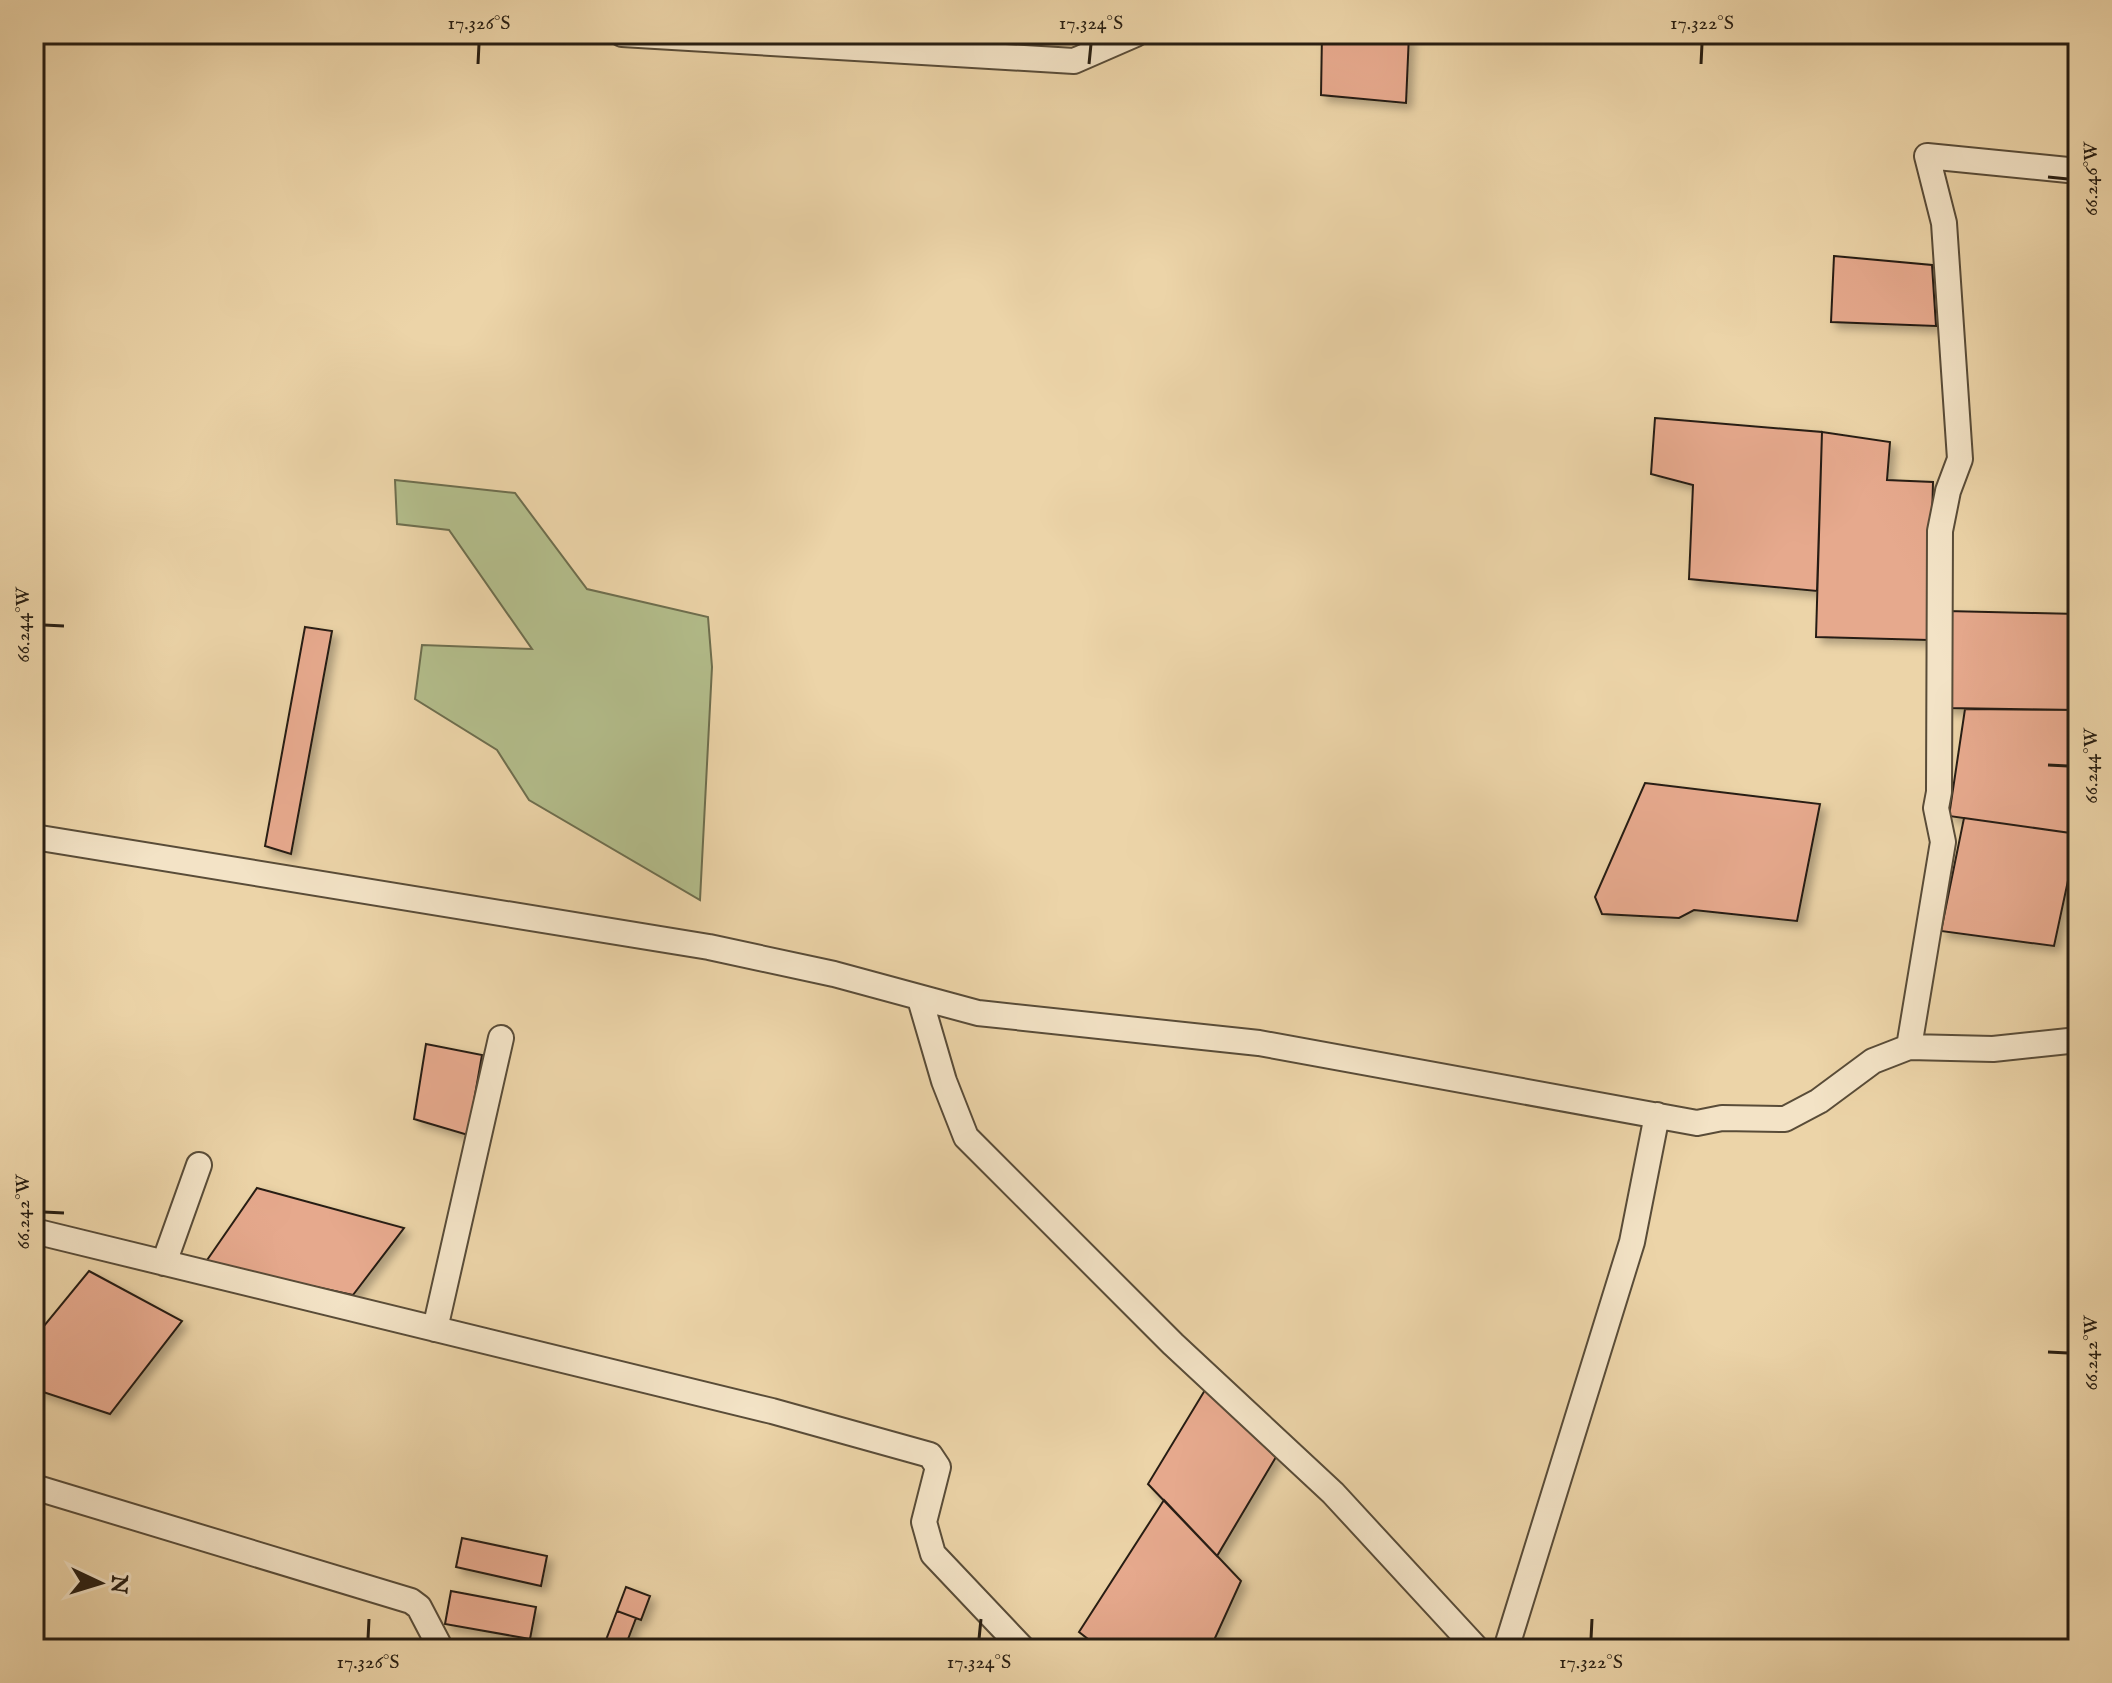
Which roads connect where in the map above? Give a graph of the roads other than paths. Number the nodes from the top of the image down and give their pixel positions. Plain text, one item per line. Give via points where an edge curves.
1 (622, 34) edge
2 (1136, 34) edge
3 (2078, 171) edge
4 (34, 837) edge
5 (920, 999) junction
6 (501, 1038) dead end
7 (2078, 1040) edge
8 (1909, 1047) junction
9 (1657, 1115) junction
10 (199, 1165) dead end
11 (34, 1231) edge
12 (164, 1263) junction
13 (435, 1329) junction
14 (34, 1487) edge
15 (441, 1649) edge
16 (1023, 1649) edge
17 (1477, 1649) edge
18 (1506, 1649) edge

1 - 2 street via 1074,61
3 - 8 street via 1927,156 1944,223 1960,459 1940,531 1936,808 1943,842
4 - 5 street via 709,947
5 - 9 street via 978,1013 1259,1043
5 - 17 street via 966,1137 1173,1344 1333,1493
6 - 13 street
7 - 8 street via 1993,1049
8 - 9 street via 1873,1061 1785,1119 1697,1123
9 - 18 street via 1632,1242
10 - 12 street
11 - 12 street
12 - 13 street
13 - 16 street via 930,1455 938,1467 924,1522 933,1554
14 - 15 street via 411,1601

